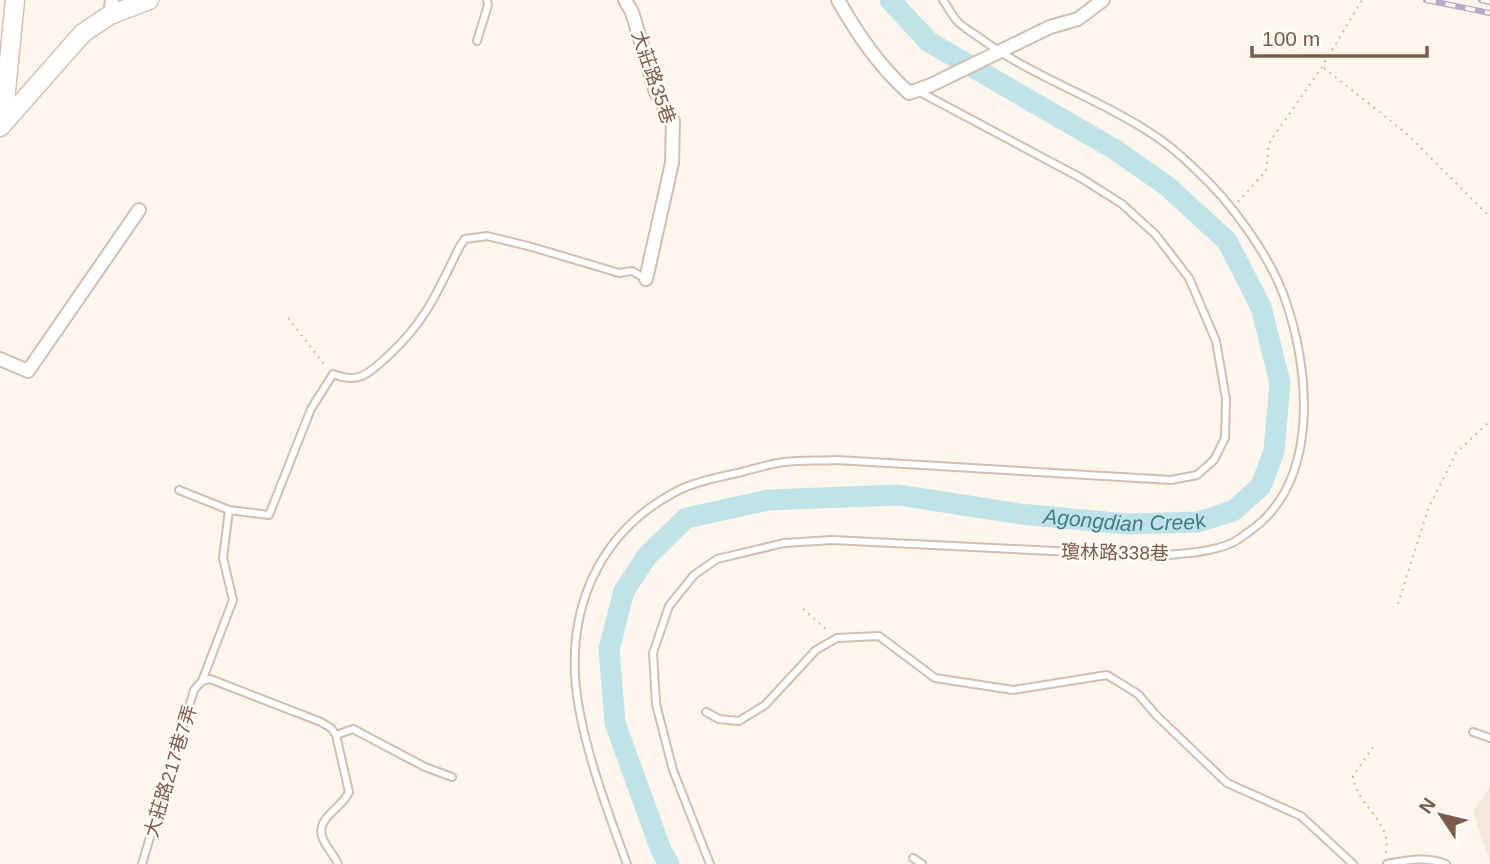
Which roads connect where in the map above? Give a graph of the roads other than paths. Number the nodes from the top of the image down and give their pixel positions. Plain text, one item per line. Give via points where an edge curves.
1 (16, 0) edge
2 (149, 0) edge
3 (487, 0) edge
4 (625, 0) edge
5 (838, 0) edge
6 (943, 0) edge
7 (1103, 0) edge
8 (111, 7) edge
9 (477, 41) dead end
10 (997, 53) junction
11 (917, 90) junction
12 (1, 124) edge
13 (139, 210) dead end
14 (646, 279) joint
15 (0, 359) edge
16 (179, 491) dead end
17 (229, 509) junction
18 (202, 681) junction
19 (706, 712) dead end
20 (1473, 732) dead end
21 (336, 735) junction
22 (1490, 738) edge
23 (452, 777) dead end
24 (913, 858) dead end
25 (142, 864) edge
26 (338, 864) edge
27 (627, 864) edge
28 (710, 864) edge
29 (922, 864) edge
30 (1353, 864) edge
31 (1386, 864) edge
32 (1446, 864) edge

1 - 12 street
2 - 8 street
3 - 9 lane
4 - 14 street, 大莊路35巷 via 656,92 673,121 672,163
5 - 11 street via 889,75 909,93
6 - 10 lane, 瓊林路338巷 via 957,21
7 - 10 street via 1077,19
8 - 12 street
10 - 11 street
10 - 28 lane, 瓊林路338巷 via 1147,131 1197,170 1261,251 1283,294 1296,336 1303,384 1300,452 1291,481 1262,523 1233,543 1198,552 1165,555 833,540 784,543 718,559 694,575 669,606 653,653 656,704 673,770
11 - 27 lane via 1081,178 1122,204 1156,235 1189,278 1216,341 1226,399 1225,438 1214,460 1197,475 1171,480 837,460 783,462 678,490 645,511 617,537 597,568 581,604 576,636 575,676 582,720
13 - 15 street via 28,371
14 - 17 lane via 632,271 619,273 487,236 465,239 411,335 366,376 345,379 332,374 311,409 270,515
16 - 17 lane
17 - 18 lane via 223,558 233,600
18 - 21 lane, 大莊路217巷7弄 via 219,682 321,722
18 - 25 lane, 大莊路217巷7弄 via 194,690
19 - 30 lane via 739,721 765,705 816,650 837,638 879,636 935,678 1013,690 1107,675 1139,694 1227,783 1301,816
20 - 22 lane
21 - 23 lane via 353,729
21 - 26 lane via 349,792 320,828
24 - 29 lane
31 - 32 lane via 1436,860

